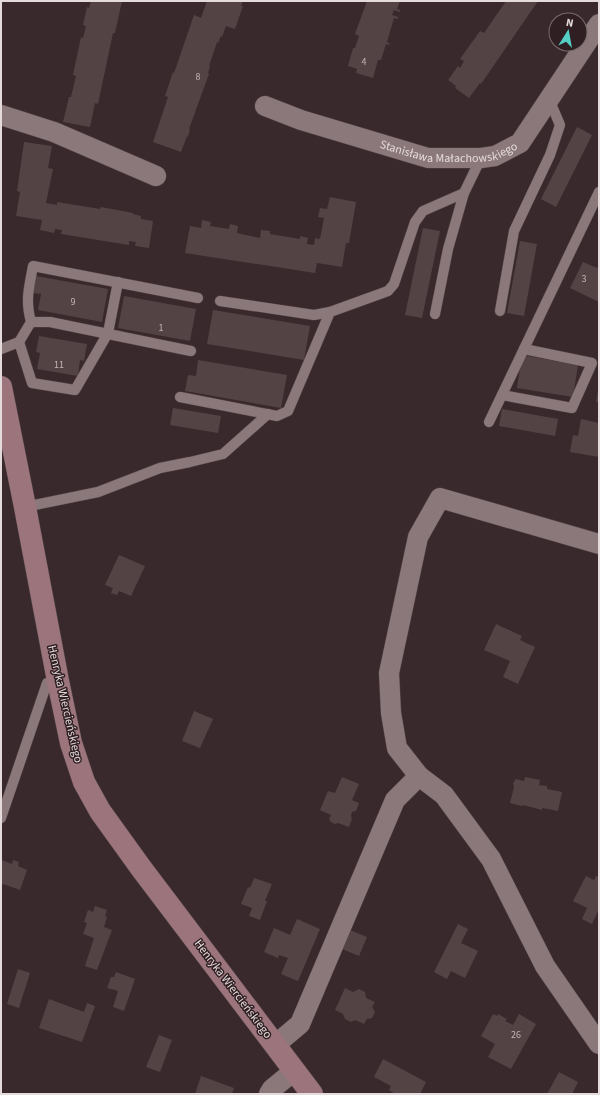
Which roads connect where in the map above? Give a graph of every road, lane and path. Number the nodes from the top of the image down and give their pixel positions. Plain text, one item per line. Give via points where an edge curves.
1 (599, 24) edge
2 (549, 99) junction
3 (265, 106) dead end
4 (1, 115) edge
5 (481, 158) junction
6 (156, 176) dead end
7 (599, 192) edge
8 (464, 193) junction
9 (118, 282) junction
10 (198, 298) dead end
11 (220, 301) dead end
12 (500, 311) dead end
13 (330, 312) junction
14 (435, 314) dead end
15 (31, 322) junction
16 (108, 333) junction
17 (19, 342) junction
18 (1, 349) edge
19 (524, 349) junction
20 (191, 351) dead end
21 (1, 387) edge
22 (502, 395) junction
23 (180, 397) dead end
24 (268, 414) junction
25 (489, 422) dead end
26 (25, 507) junction
27 (599, 544) edge
28 (58, 681) junction
29 (419, 776) junction
30 (1, 818) edge
31 (599, 1044) edge
32 (275, 1045) junction
33 (294, 1071) junction
34 (269, 1094) edge
35 (312, 1094) edge

1 - 2 street, Stanisława Małachowskiego
2 - 5 street, Stanisława Małachowskiego via 520,143 495,156
2 - 12 lane via 560,125 550,155 514,231
3 - 5 street, Stanisława Małachowskiego via 301,120 428,158
4 - 6 street via 54,132
5 - 8 lane
7 - 19 lane
8 - 13 lane via 422,211 415,222 394,284 388,291
8 - 14 lane via 448,249
9 - 10 lane
9 - 15 lane via 33,266 27,307
9 - 16 lane
11 - 13 lane via 314,315
13 - 24 lane via 288,411 277,416
15 - 16 lane via 50,322
15 - 17 lane
16 - 17 lane via 75,390 32,383
16 - 20 lane
17 - 18 lane
19 - 22 lane
19 - 22 lane via 592,363 572,408
21 - 26 street, Henryka Wiercieńskiego
22 - 25 lane
23 - 24 lane
24 - 26 lane via 223,454 160,468 98,492
26 - 28 street, Henryka Wiercieńskiego
27 - 29 street via 440,498 418,537 389,673 391,713 397,748
28 - 30 lane via 47,684
28 - 32 street, Henryka Wiercieńskiego via 71,743 80,771 100,811
29 - 31 street via 444,795 491,859 545,966
29 - 32 street via 396,800 300,1024
32 - 33 street, Henryka Wiercieńskiego
33 - 34 street
33 - 35 street, Henryka Wiercieńskiego

